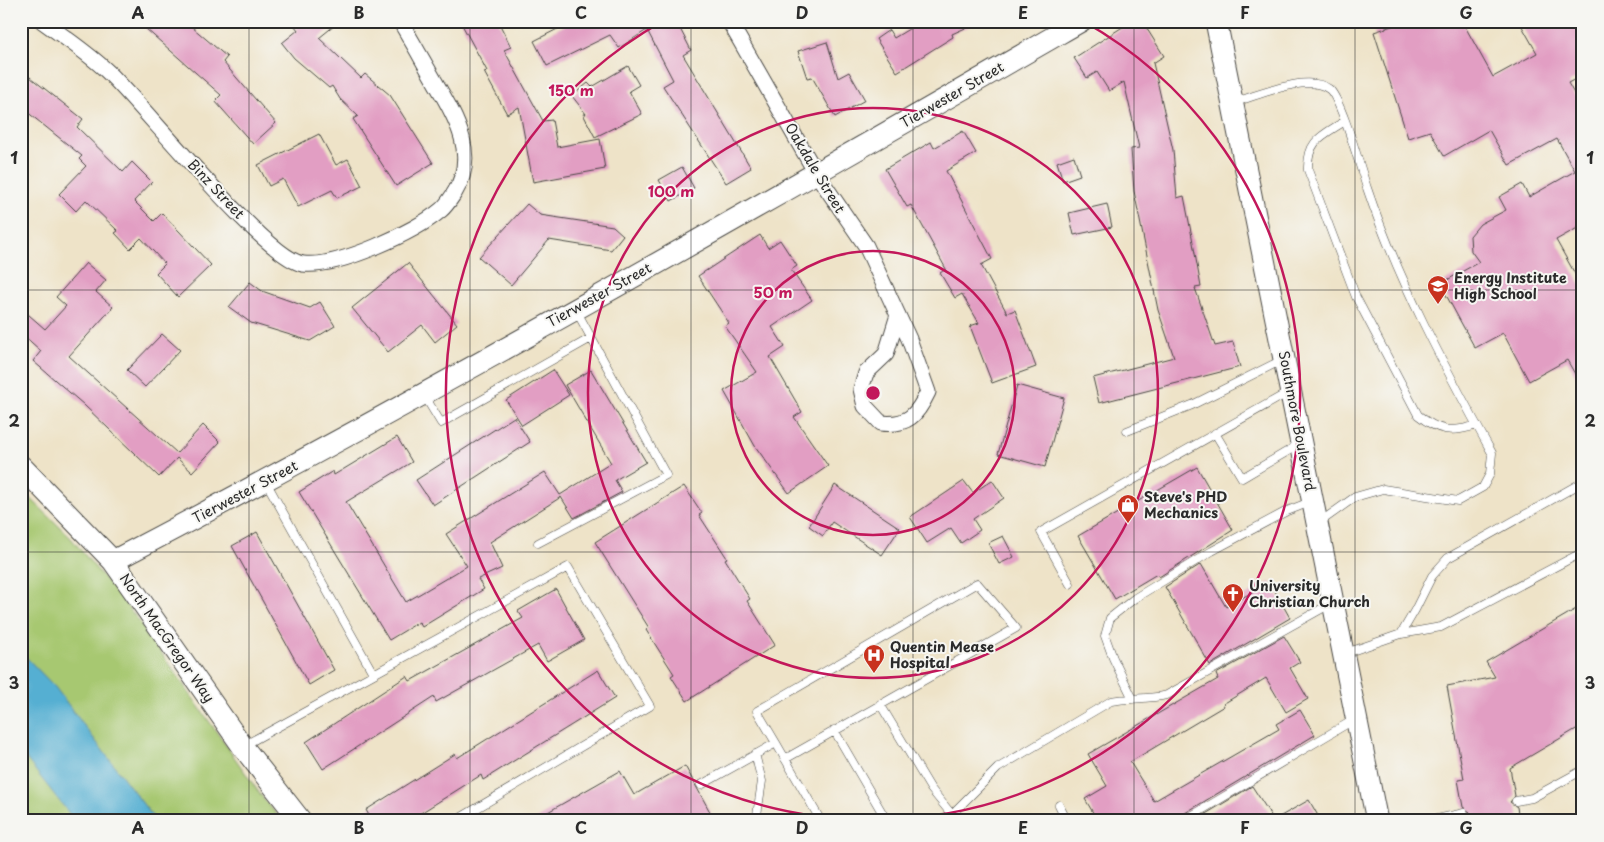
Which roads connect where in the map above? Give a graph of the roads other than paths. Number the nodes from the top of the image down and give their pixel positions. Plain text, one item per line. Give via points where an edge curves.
1 (42, 21) edge
2 (400, 21) edge
3 (729, 21) edge
4 (1081, 21) edge
5 (1216, 21) edge
6 (1233, 102) junction
7 (1345, 121) junction
8 (816, 173) junction
9 (575, 308) junction
10 (898, 315) junction
11 (591, 338) junction
12 (1284, 359) junction
13 (1291, 391) junction
14 (423, 393) junction
15 (1477, 425) junction
16 (1127, 432) dead end
17 (1215, 433) junction
18 (1301, 443) junction
19 (21, 466) edge
20 (266, 482) junction
21 (1583, 482) edge
22 (1313, 501) junction
23 (1317, 523) junction
24 (538, 542) dead end
25 (1583, 552) edge
26 (113, 561) junction
27 (1070, 584) dead end
28 (1333, 602) junction
29 (1400, 634) junction
30 (1344, 654) junction
31 (373, 673) junction
32 (1133, 699) junction
33 (880, 704) junction
34 (1356, 718) junction
35 (834, 730) junction
36 (776, 743) junction
37 (243, 747) junction
38 (755, 754) junction
39 (785, 759) junction
40 (1583, 770) edge
41 (701, 785) dead end
42 (1516, 802) dead end
43 (1059, 805) dead end
44 (1464, 813) dead end
45 (954, 817) edge
46 (300, 821) edge
47 (456, 821) edge
48 (761, 821) edge
49 (821, 821) edge
50 (887, 821) edge
51 (940, 821) edge
52 (1067, 821) edge
53 (1183, 821) edge
54 (1377, 821) edge
55 (1428, 821) edge

1 - 2 street, Binz Street via 108,71 248,224 282,253 302,264 352,256 422,224 446,206 458,187 465,169 465,149 460,130
3 - 8 street, Oakdale Street
4 - 8 street, Tierwester Street
5 - 6 street, Southmore Boulevard
6 - 7 lane via 1304,82 1316,83 1331,90
6 - 12 street, Southmore Boulevard
7 - 15 lane via 1384,241
7 - 15 lane via 1312,143 1307,156 1308,170 1356,297 1418,415 1432,426 1456,432
8 - 9 street, Tierwester Street
8 - 10 street, Oakdale Street via 866,246
9 - 11 lane
9 - 14 street, Tierwester Street
10 - 10 street, Oakdale Street via 886,354 866,373 861,389 865,406 881,423 897,424 918,412 928,392
11 - 14 lane via 441,423
11 - 24 lane via 666,475
12 - 13 street, Southmore Boulevard
12 - 16 lane via 1192,405
13 - 17 lane
13 - 18 street, Southmore Boulevard
14 - 20 street, Tierwester Street
15 - 23 lane via 1492,453 1490,474 1483,487 1458,501 1383,490 1355,497
17 - 18 lane via 1242,478
17 - 27 lane via 1041,532
18 - 22 street, Southmore Boulevard
19 - 26 street, North MacGregor Way
20 - 26 street, Tierwester Street
20 - 31 lane
21 - 29 lane via 1448,558 1432,576
22 - 23 street, Southmore Boulevard
22 - 32 lane via 1287,511 1176,572 1110,618 1105,636 1112,658
23 - 28 street, Southmore Boulevard
25 - 29 lane via 1441,627
26 - 37 street, North MacGregor Way
28 - 30 street, Southmore Boulevard
28 - 32 lane via 1167,695
29 - 30 lane
30 - 34 street, Southmore Boulevard
31 - 37 lane
31 - 47 lane via 568,567 650,706
32 - 45 lane via 1111,701 998,768
33 - 35 lane
33 - 36 lane via 1016,628 977,582 757,711
33 - 45 lane via 932,789
34 - 53 lane
34 - 54 street, Southmore Boulevard
35 - 39 lane
35 - 50 lane
36 - 38 lane
36 - 39 lane
37 - 46 street, North MacGregor Way
38 - 41 lane
38 - 48 lane via 762,781 758,815
39 - 49 lane
40 - 42 lane via 1532,798
43 - 52 lane
44 - 55 lane
45 - 51 lane

